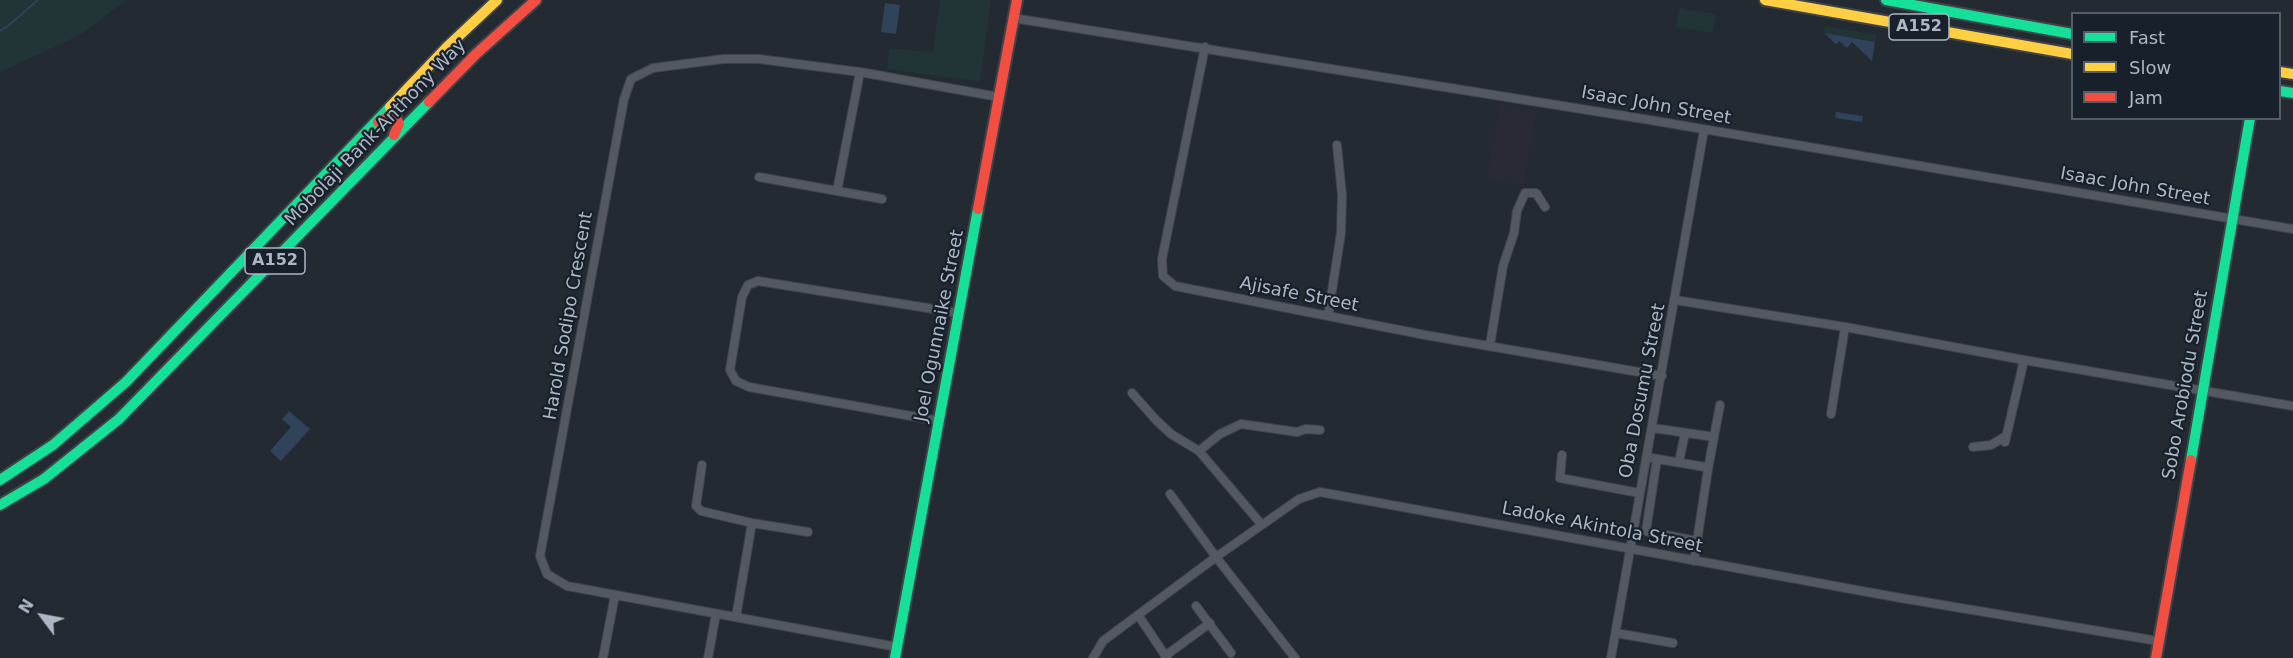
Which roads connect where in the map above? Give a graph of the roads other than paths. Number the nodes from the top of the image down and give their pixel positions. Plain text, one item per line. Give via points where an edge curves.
1 (497, 0) edge
2 (536, 0) edge
3 (1017, 0) edge
4 (1770, 0) edge
5 (1887, 0) edge
6 (1809, 4) edge
7 (1013, 18) junction
8 (2071, 34) edge
9 (1205, 47) junction
10 (2071, 54) edge
11 (860, 72) junction
12 (405, 90) junction
13 (999, 97) junction
14 (425, 107) junction
15 (2250, 120) edge
16 (370, 129) junction
17 (1704, 130) junction
18 (388, 144) junction
19 (1337, 145) dead end
20 (759, 177) dead end
21 (837, 191) junction
22 (882, 199) dead end
23 (1545, 207) dead end
24 (2233, 219) junction
25 (2293, 229) edge
26 (1675, 300) junction
27 (959, 313) junction
28 (1328, 316) junction
29 (1845, 327) junction
30 (1490, 345) junction
31 (2024, 360) junction
32 (1662, 376) junction
33 (2202, 392) junction
34 (1132, 393) dead end
35 (1720, 405) dead end
36 (2293, 406) edge
37 (1831, 414) dead end
38 (939, 421) junction
39 (1653, 428) junction
40 (1320, 430) dead end
41 (1685, 433) junction
42 (1714, 437) junction
43 (1972, 447) dead end
44 (1199, 451) junction
45 (1562, 455) dead end
46 (1679, 462) junction
47 (702, 465) dead end
48 (1708, 469) junction
49 (0, 480) edge
50 (1639, 493) junction
51 (1170, 494) dead end
52 (0, 505) edge
53 (752, 523) junction
54 (1262, 525) junction
55 (808, 532) dead end
56 (1696, 541) junction
57 (1630, 547) junction
58 (1215, 557) junction
59 (1694, 561) junction
60 (615, 595) junction
61 (1196, 606) dead end
62 (716, 614) junction
63 (1138, 615) junction
64 (736, 617) junction
65 (1210, 623) junction
66 (1616, 633) junction
67 (2158, 641) junction
68 (1673, 644) dead end
69 (896, 652) edge
70 (1231, 653) dead end
71 (1166, 657) edge
72 (603, 658) edge
73 (708, 658) edge
74 (1093, 658) edge
75 (1295, 658) edge
76 (1611, 658) edge
77 (2156, 658) edge

1 - 12 main road, Mobolaji Bank-Anthony Way / A152
2 - 14 main road, Mobolaji Bank-Anthony Way / A152
3 - 7 main road, Joel Ogunnaike Street
4 - 6 main road, A152
5 - 8 main road, A152
6 - 10 main road, A152
7 - 9 street, Isaac John Street
7 - 13 main road, Joel Ogunnaike Street
9 - 17 street, Isaac John Street
9 - 28 street, Ajisafe Street via 1162,259 1163,276 1175,286
11 - 13 street, Harold Sodipo Crescent
11 - 21 street
11 - 60 street, Harold Sodipo Crescent via 723,58 652,68 631,79 624,99 540,556 547,574 567,586
12 - 14 main road via 399,105 403,115 412,115
12 - 16 main road, Mobolaji Bank-Anthony Way / A152
13 - 27 main road, Joel Ogunnaike Street
14 - 18 main road, Mobolaji Bank-Anthony Way / A152
15 - 24 main road, Sobo Arobiodu Street
16 - 18 main road via 387,117 396,118 398,128
16 - 49 main road, Mobolaji Bank-Anthony Way / A152 via 134,373 71,431
17 - 24 street, Isaac John Street
17 - 26 street, Oba Dosumu Street
18 - 52 main road, Mobolaji Bank-Anthony Way / A152 via 118,419 44,479
19 - 28 street via 1341,233
20 - 21 street
21 - 22 street
23 - 30 street via 1536,193 1525,193 1517,211
24 - 25 street, Isaac John Street
24 - 33 main road, Sobo Arobiodu Street
26 - 29 street
26 - 32 street, Oba Dosumu Street
27 - 38 main road, Joel Ogunnaike Street
27 - 38 street via 758,281 748,285 742,297 730,370 736,381 749,387
28 - 30 street, Ajisafe Street
29 - 31 street
29 - 37 street
30 - 32 street, Ajisafe Street
31 - 33 street
31 - 43 street via 2005,439
32 - 39 street, Oba Dosumu Street
33 - 36 street
33 - 67 main road, Sobo Arobiodu Street
34 - 44 street via 1171,434
35 - 42 street
38 - 69 main road, Joel Ogunnaike Street
39 - 41 street
39 - 50 street, Oba Dosumu Street
40 - 44 street via 1296,432 1241,424
41 - 42 street
41 - 46 street
42 - 48 street
44 - 54 street
45 - 50 street via 1560,478
46 - 48 street
46 - 56 street via 1655,458 1646,531
47 - 53 street via 696,506 701,511
48 - 56 street
50 - 57 street, Oba Dosumu Street
51 - 58 street
53 - 55 street
53 - 64 street
54 - 57 street, Ladoke Akintola Street via 1299,499 1320,492
54 - 58 street, Ladoke Akintola Street
56 - 59 street
57 - 59 street, Ladoke Akintola Street
57 - 66 street, Oba Dosumu Street
58 - 63 street, Ladoke Akintola Street
58 - 75 street
59 - 67 street, Ladoke Akintola Street
60 - 62 street, Harold Sodipo Crescent
60 - 72 street
61 - 65 street
62 - 64 street, Harold Sodipo Crescent
62 - 73 street
63 - 71 street
63 - 74 street, Ladoke Akintola Street via 1102,641
64 - 69 street, Harold Sodipo Crescent
65 - 70 street
65 - 71 street
66 - 68 street
66 - 76 street, Oba Dosumu Street
67 - 77 main road, Sobo Arobiodu Street

